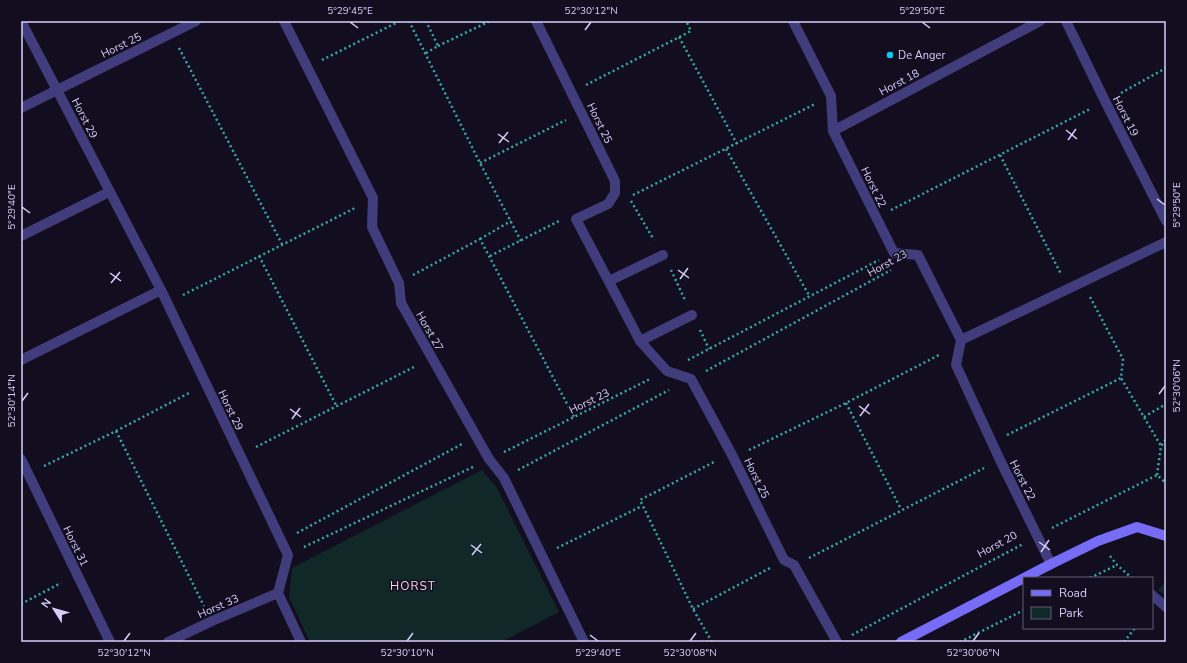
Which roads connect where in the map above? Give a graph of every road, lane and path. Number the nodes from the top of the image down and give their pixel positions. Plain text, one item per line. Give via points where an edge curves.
1 (196, 21) edge
2 (284, 21) edge
3 (400, 21) edge
4 (409, 21) edge
5 (426, 21) edge
6 (490, 21) edge
7 (536, 21) edge
8 (686, 21) edge
9 (793, 21) edge
10 (1040, 21) edge
11 (1066, 21) edge
12 (21, 22) edge
13 (171, 34) junction
14 (679, 37) junction
15 (438, 46) junction
16 (426, 53) junction
17 (308, 67) junction
18 (1166, 68) edge
19 (57, 90) junction
20 (572, 93) junction
21 (831, 96) junction
22 (1105, 101) junction
23 (21, 108) edge
24 (581, 112) junction
25 (833, 131) junction
26 (736, 144) junction
27 (726, 149) junction
28 (1000, 155) junction
29 (480, 163) junction
30 (110, 192) junction
31 (628, 197) dead end
32 (373, 198) junction
33 (876, 217) junction
34 (576, 219) junction
35 (511, 221) junction
36 (1166, 221) edge
37 (21, 236) edge
38 (480, 239) junction
39 (521, 241) junction
40 (1166, 242) edge
41 (282, 244) junction
42 (894, 253) junction
43 (663, 255) dead end
44 (918, 255) junction
45 (259, 256) junction
46 (490, 256) junction
47 (609, 282) junction
48 (1083, 282) junction
49 (399, 283) junction
50 (1068, 289) junction
51 (161, 290) junction
52 (810, 297) junction
53 (167, 303) junction
54 (692, 315) dead end
55 (960, 340) junction
56 (640, 341) junction
57 (432, 358) junction
58 (936, 358) dead end
59 (21, 360) edge
60 (667, 371) junction
61 (1121, 378) junction
62 (691, 379) junction
63 (206, 384) junction
64 (846, 403) junction
65 (1166, 404) edge
66 (337, 407) junction
67 (574, 417) junction
68 (1144, 417) junction
69 (116, 431) junction
70 (476, 436) junction
71 (1166, 438) edge
72 (992, 442) junction
73 (1161, 446) junction
74 (731, 453) junction
75 (240, 456) junction
76 (21, 460) edge
77 (489, 460) junction
78 (1000, 460) junction
79 (28, 474) junction
80 (1157, 475) junction
81 (504, 478) junction
82 (1166, 483) edge
83 (642, 506) junction
84 (901, 509) junction
85 (1038, 535) junction
86 (1166, 536) edge
87 (281, 541) junction
88 (1098, 541) junction
89 (288, 555) junction
90 (542, 555) junction
91 (784, 560) junction
92 (1051, 564) junction
93 (794, 565) junction
94 (1117, 565) junction
95 (76, 575) junction
96 (1026, 577) edge
97 (1092, 577) edge
98 (1131, 577) edge
99 (1023, 579) edge
100 (278, 593) junction
101 (1153, 596) edge
102 (21, 604) edge
103 (1166, 607) edge
104 (693, 609) junction
105 (1023, 610) edge
106 (212, 621) junction
107 (1134, 629) edge
108 (841, 640) edge
109 (110, 642) edge
110 (168, 642) edge
111 (301, 642) edge
112 (584, 642) edge
113 (712, 642) edge
114 (901, 642) edge
115 (960, 642) edge
116 (1124, 642) edge

1 - 13 street, Horst 25
2 - 17 street, Horst 27
3 - 17 path
4 - 16 path
5 - 15 path
6 - 15 path
7 - 20 street, Horst 25
8 - 14 path via 691,31
9 - 21 street, Horst 22
10 - 25 street, Horst 18
11 - 22 street, Horst 19
12 - 19 street, Horst 29
13 - 19 street, Horst 25
13 - 41 path
14 - 20 path
14 - 26 path
15 - 16 path
16 - 29 path
17 - 32 street, Horst 27
18 - 22 path
19 - 23 street
19 - 30 street, Horst 29
20 - 24 street, Horst 25
21 - 25 street, Horst 22
21 - 26 path
22 - 28 path
22 - 36 street, Horst 19
24 - 29 path
24 - 34 street, Horst 25 via 615,181 615,193 608,204
25 - 33 street, Horst 22
26 - 27 path
27 - 31 path
27 - 52 path
28 - 33 path
28 - 50 path
29 - 35 path
30 - 37 street
30 - 51 street, Horst 29
32 - 41 path
32 - 49 street, Horst 27 via 372,227
33 - 42 street, Horst 22
34 - 39 path via 562,220
34 - 47 street
35 - 38 path
35 - 39 path
38 - 46 path
38 - 49 path
39 - 46 path
40 - 48 street
41 - 45 path
42 - 44 street
42 - 52 path, Horst 23
43 - 47 street
44 - 55 street
44 - 62 path, Horst 23
45 - 53 path
45 - 66 path
46 - 67 path
47 - 56 street
48 - 50 street
48 - 61 path via 1123,359
49 - 57 street, Horst 27 via 401,304
50 - 55 street
51 - 53 street, Horst 29
51 - 59 street
52 - 60 path, Horst 23
53 - 63 street, Horst 29
54 - 56 street
55 - 72 street, Horst 22 via 956,365
56 - 60 street
57 - 66 path
57 - 70 street, Horst 27
58 - 64 path
60 - 62 street
60 - 67 path, Horst 23
61 - 68 path
61 - 72 path
62 - 74 street, Horst 25
62 - 81 path, Horst 23
63 - 69 path
63 - 75 street, Horst 29
64 - 74 path via 748,451
64 - 84 path
65 - 68 path
66 - 75 path
67 - 77 path, Horst 23
68 - 73 path
69 - 79 path
69 - 106 path
70 - 77 street, Horst 27
70 - 87 path
71 - 73 path
72 - 78 street, Horst 22
73 - 80 path
74 - 83 path via 640,500
74 - 91 street, Horst 25
75 - 87 street, Horst 29
76 - 79 street, Horst 31
77 - 81 street, Horst 27
77 - 89 path, Horst 23
78 - 84 path
78 - 85 street, Horst 22
79 - 95 street, Horst 31
80 - 82 path
80 - 85 path, Horst 20
81 - 90 street, Horst 27
83 - 90 path
83 - 104 path
84 - 93 path
85 - 92 street, Horst 22
85 - 108 path, Horst 20
86 - 88 street via 1137,527
87 - 89 street, Horst 29
88 - 92 street
88 - 94 path
89 - 100 street
90 - 112 street, Horst 27
91 - 93 street
91 - 104 path
92 - 96 street
93 - 108 street
94 - 97 path
94 - 98 path
95 - 102 path
95 - 109 street, Horst 31
99 - 114 street
100 - 106 street, Horst 33
100 - 111 street
101 - 103 street
104 - 113 path
105 - 115 path
106 - 110 street, Horst 33
107 - 116 path

